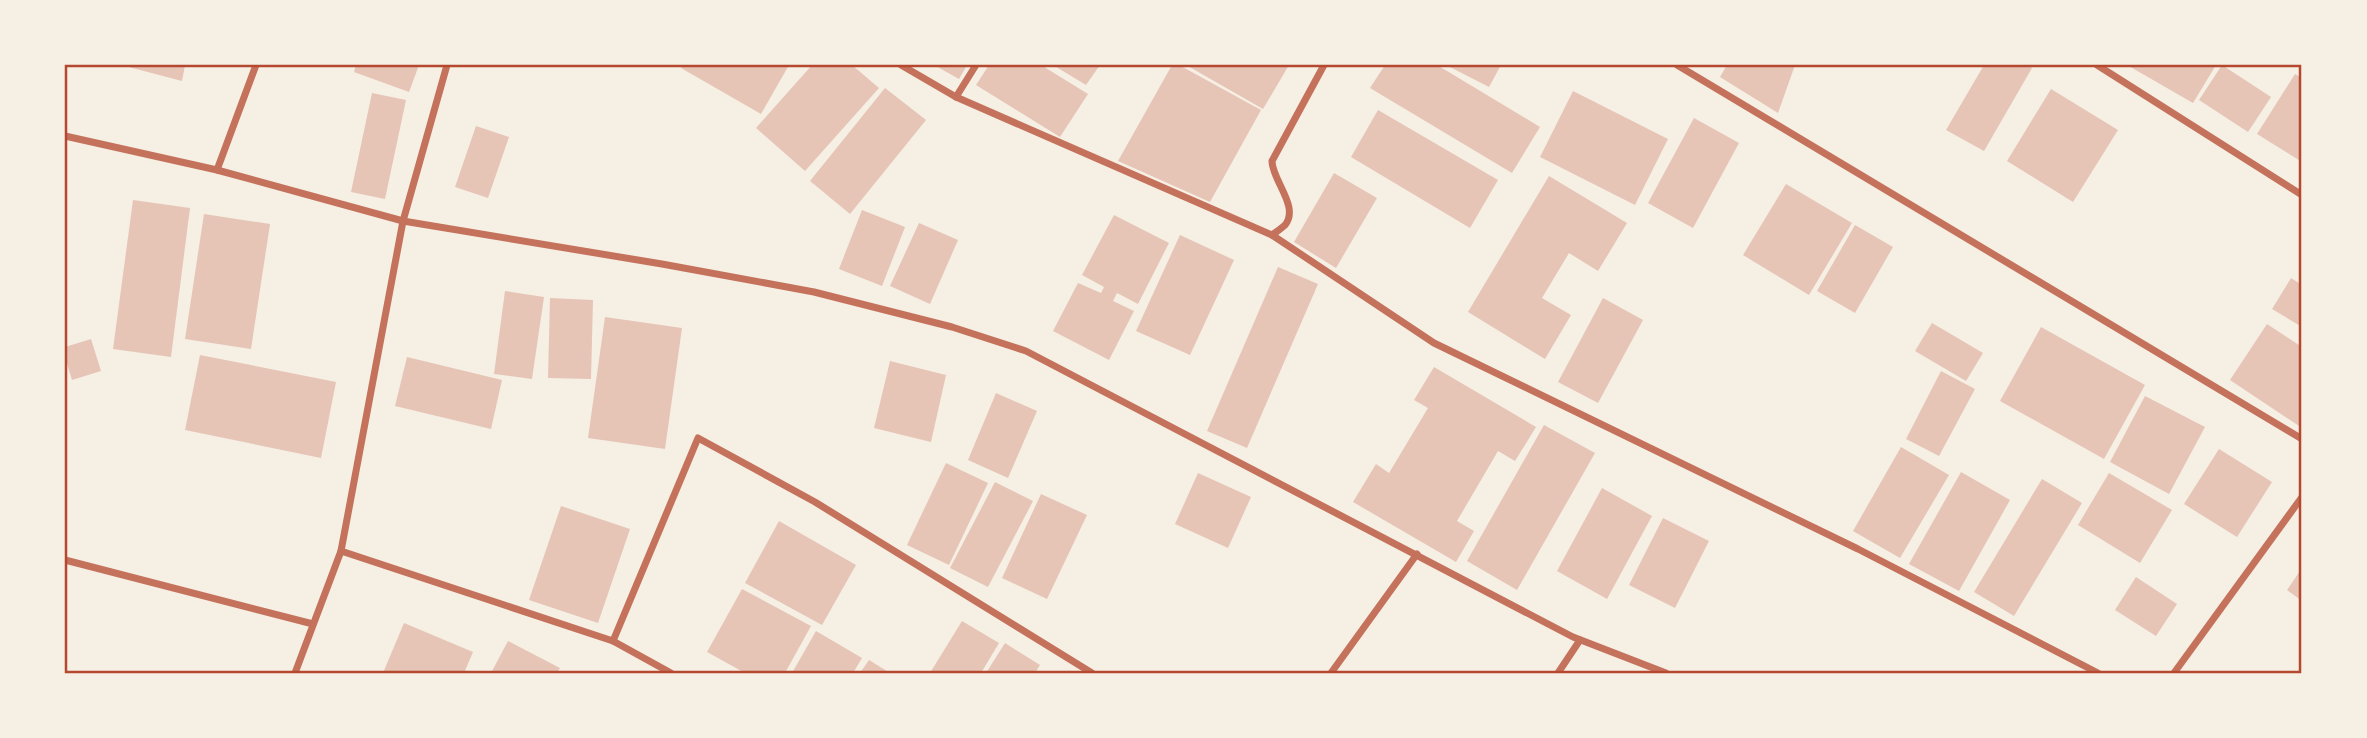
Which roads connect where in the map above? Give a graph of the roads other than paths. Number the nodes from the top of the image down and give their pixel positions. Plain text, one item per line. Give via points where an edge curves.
1 (256, 65) edge
2 (447, 65) edge
3 (901, 65) edge
4 (976, 65) edge
5 (1324, 65) edge
6 (1677, 65) edge
7 (2097, 65) edge
8 (956, 97) junction
9 (65, 136) edge
10 (217, 170) junction
11 (2302, 195) edge
12 (403, 221) junction
13 (1272, 235) junction
14 (2302, 439) edge
15 (2302, 497) edge
16 (341, 551) junction
17 (1417, 554) junction
18 (65, 560) edge
19 (313, 624) junction
20 (1580, 640) junction
21 (613, 641) junction
22 (295, 673) edge
23 (671, 673) edge
24 (1092, 673) edge
25 (1331, 673) edge
26 (1558, 673) edge
27 (1666, 673) edge
28 (2098, 673) edge
29 (2174, 673) edge

1 - 10 street
2 - 12 street
3 - 8 street
4 - 8 street
5 - 13 street via 1272,161 1289,206 1286,224
6 - 14 street
7 - 11 street
8 - 13 street
9 - 10 street
10 - 12 street
12 - 16 street
12 - 17 street via 814,292 1026,351
13 - 28 street via 1434,343 1858,549
15 - 29 street
16 - 19 street
16 - 21 street
17 - 20 street
17 - 25 street
18 - 19 street
19 - 22 street
20 - 26 street
20 - 27 street
21 - 23 street
21 - 24 street via 698,438 815,502

